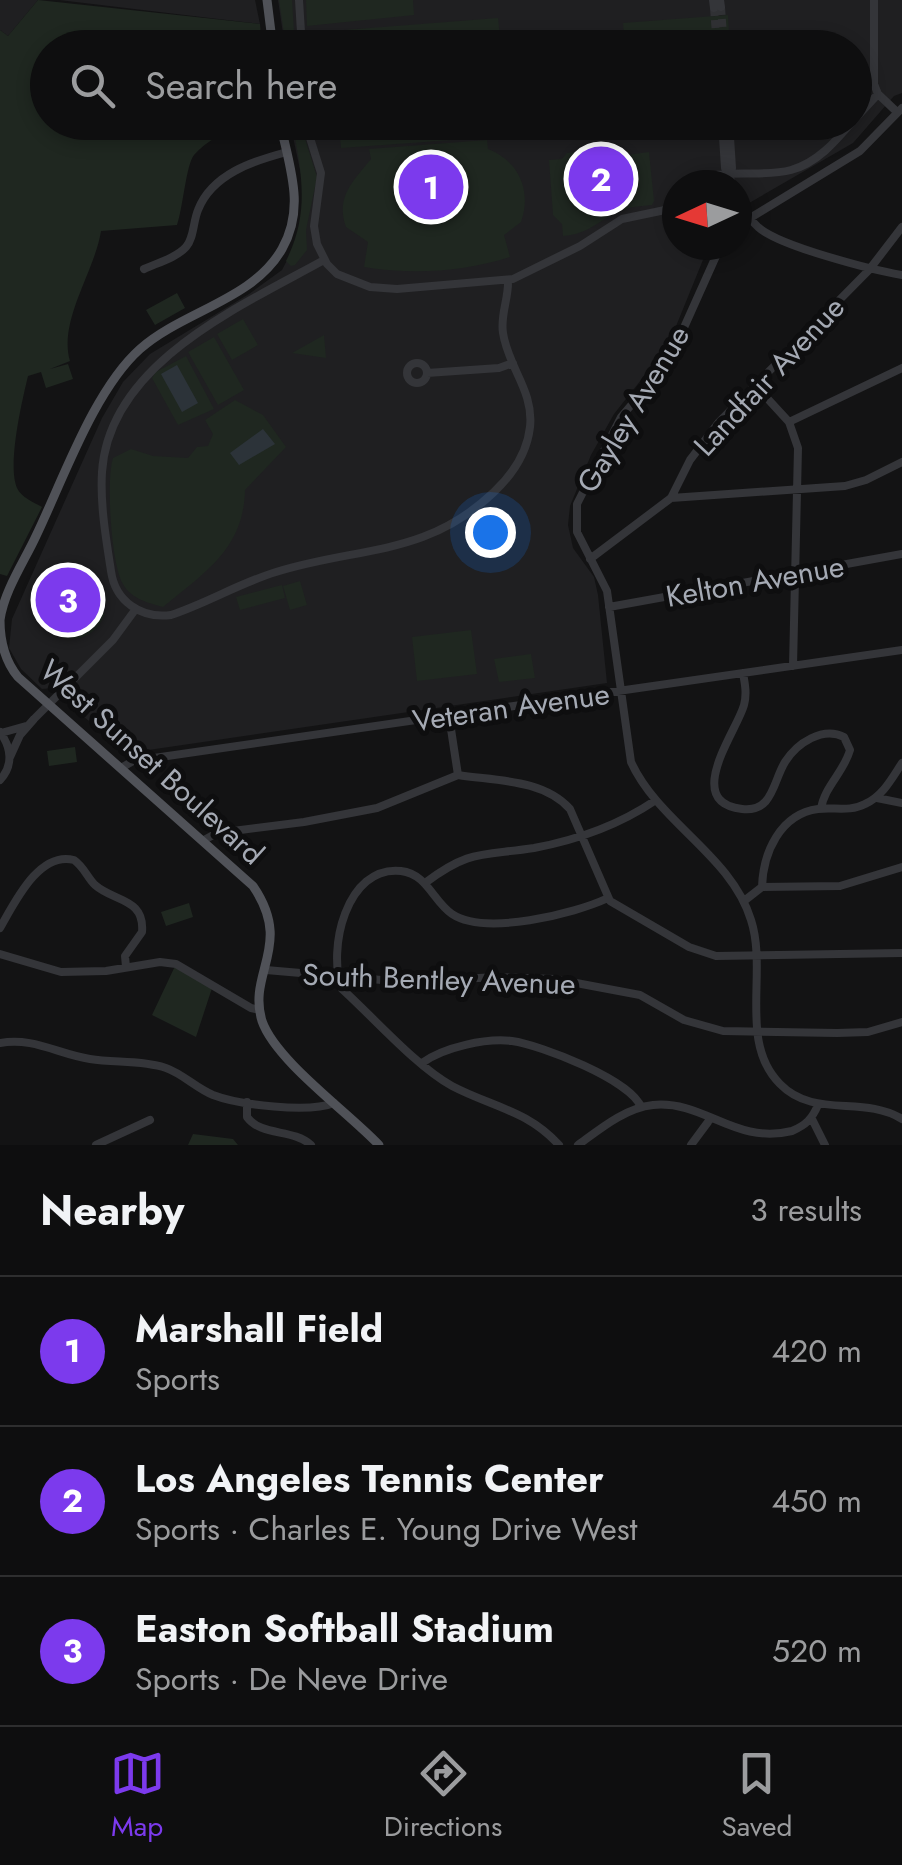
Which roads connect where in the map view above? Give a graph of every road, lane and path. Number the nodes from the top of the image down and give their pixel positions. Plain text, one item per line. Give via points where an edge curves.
1 (267, 0) edge
2 (299, 0) edge
3 (874, 0) edge
4 (271, 30) edge
5 (301, 30) edge
6 (878, 94) junction
7 (872, 100) edge
8 (900, 110) edge
9 (872, 139) edge
10 (284, 140) edge
11 (311, 140) edge
12 (728, 140) edge
13 (836, 140) edge
14 (871, 140) edge
15 (287, 152) junction
16 (731, 170) edge
17 (752, 174) edge
18 (662, 211) edge
19 (752, 216) edge
20 (752, 221) edge
21 (902, 227) edge
22 (324, 260) junction
23 (714, 260) edge
24 (144, 269) dead end
25 (869, 270) junction
26 (902, 275) edge
27 (508, 280) junction
28 (513, 362) junction
29 (902, 368) edge
30 (427, 373) dead end
31 (756, 386) junction
32 (789, 422) junction
33 (902, 462) edge
34 (798, 490) junction
35 (671, 498) junction
36 (902, 554) edge
37 (590, 559) junction
38 (795, 574) junction
39 (608, 607) junction
40 (135, 610) junction
41 (902, 650) edge
42 (793, 666) junction
43 (743, 674) junction
44 (620, 692) junction
45 (48, 704) junction
46 (449, 716) junction
47 (26, 726) junction
48 (1, 733) edge
49 (10, 757) junction
50 (902, 763) edge
51 (121, 768) junction
52 (458, 775) junction
53 (0, 780) edge
54 (877, 798) junction
55 (656, 800) junction
56 (902, 803) edge
57 (821, 809) junction
58 (582, 836) junction
59 (204, 840) junction
60 (902, 867) edge
61 (425, 883) junction
62 (762, 886) junction
63 (608, 898) junction
64 (744, 901) junction
65 (0, 928) edge
66 (0, 954) edge
67 (902, 954) edge
68 (758, 956) junction
69 (126, 967) junction
70 (266, 970) junction
71 (339, 978) junction
72 (260, 1010) junction
73 (902, 1022) edge
74 (758, 1033) junction
75 (0, 1042) edge
76 (422, 1062) junction
77 (247, 1102) junction
78 (334, 1102) junction
79 (818, 1105) junction
80 (642, 1107) junction
81 (812, 1119) junction
82 (902, 1119) edge
83 (150, 1120) dead end
84 (708, 1122) junction
85 (96, 1145) edge
86 (311, 1145) edge
87 (379, 1145) edge
88 (559, 1145) edge
89 (578, 1145) edge
90 (690, 1145) edge
91 (825, 1145) edge

1 - 4 main road
2 - 5 street
3 - 6 street
6 - 7 street
6 - 8 street
8 - 9 street
10 - 15 main road, West Sunset Boulevard
11 - 22 street via 321,173 314,226
12 - 16 street
13 - 17 street via 801,167
14 - 19 street
15 - 24 street via 220,181 198,209 182,252
15 - 45 main road, West Sunset Boulevard via 296,204 279,254 246,286 148,343 117,376 6,600 4,655
18 - 27 street via 622,219
20 - 25 street via 767,234
21 - 25 street, Landfair Avenue
22 - 27 street via 344,278 378,289
22 - 40 street via 158,362 115,419 104,453 104,506 112,576
23 - 37 street, Gayley Avenue via 669,361 621,417 580,494 576,532
25 - 26 street
25 - 31 street, Landfair Avenue
27 - 28 street via 502,329
28 - 30 street
28 - 40 street via 529,401 527,443 510,476 468,514 412,543 277,572 182,611 156,616
29 - 32 street
31 - 32 street
31 - 35 street, Landfair Avenue via 706,438
32 - 34 street via 798,448
33 - 34 street via 866,480
34 - 35 street
34 - 38 street
35 - 37 street, Landfair Avenue
36 - 38 street, Kelton Avenue
37 - 39 street, Gayley Avenue via 603,579
38 - 39 street, Kelton Avenue
38 - 42 street
39 - 44 street, Gayley Avenue
40 - 45 street
41 - 42 street, Veteran Avenue
42 - 43 street, Veteran Avenue
43 - 44 street, Veteran Avenue
43 - 57 street via 746,701 715,770 720,798 740,810 761,806 795,750 834,732 849,743 849,756
44 - 46 street, Veteran Avenue
44 - 55 street, Gayley Avenue via 627,752
45 - 47 street
45 - 51 main road, West Sunset Boulevard
46 - 51 street, Veteran Avenue via 133,761
46 - 52 street
47 - 48 street
47 - 49 street
48 - 49 street
49 - 53 street
50 - 54 street
51 - 59 main road, West Sunset Boulevard
52 - 58 street via 550,792 570,810
52 - 59 street via 377,808
54 - 56 street
54 - 57 street via 854,809
55 - 58 street
55 - 64 street, Gayley Avenue
57 - 62 street via 795,818 777,835 764,860
58 - 61 street via 459,859
58 - 63 street
59 - 70 main road, West Sunset Boulevard via 263,903 271,932
60 - 62 street via 840,886
61 - 63 street via 453,915 480,924 541,917
61 - 71 street via 390,871 354,894 342,920
62 - 64 street
63 - 68 street via 688,947 716,956
64 - 68 street
65 - 69 street via 48,863 74,860 96,886 140,914 142,932 125,956
66 - 69 street via 61,972
67 - 68 street
68 - 74 street
69 - 72 street via 176,964
70 - 71 street, South Bentley Avenue
70 - 72 main road, West Sunset Boulevard
71 - 74 street, South Bentley Avenue via 555,979 640,996 704,1026
71 - 76 street
72 - 78 main road via 275,1044
73 - 74 street, South Bentley Avenue via 868,1032
74 - 79 street via 773,1076
75 - 77 street via 154,1064 214,1096
76 - 80 street via 492,1041 529,1044 629,1090
76 - 88 street via 452,1086 531,1120
77 - 78 street via 312,1108
77 - 86 street via 258,1128 293,1133
78 - 87 main road
79 - 81 street
79 - 82 street via 870,1106
80 - 84 street via 672,1106
80 - 89 street
81 - 84 street via 772,1138 740,1136
81 - 91 street
83 - 85 street
84 - 90 street

